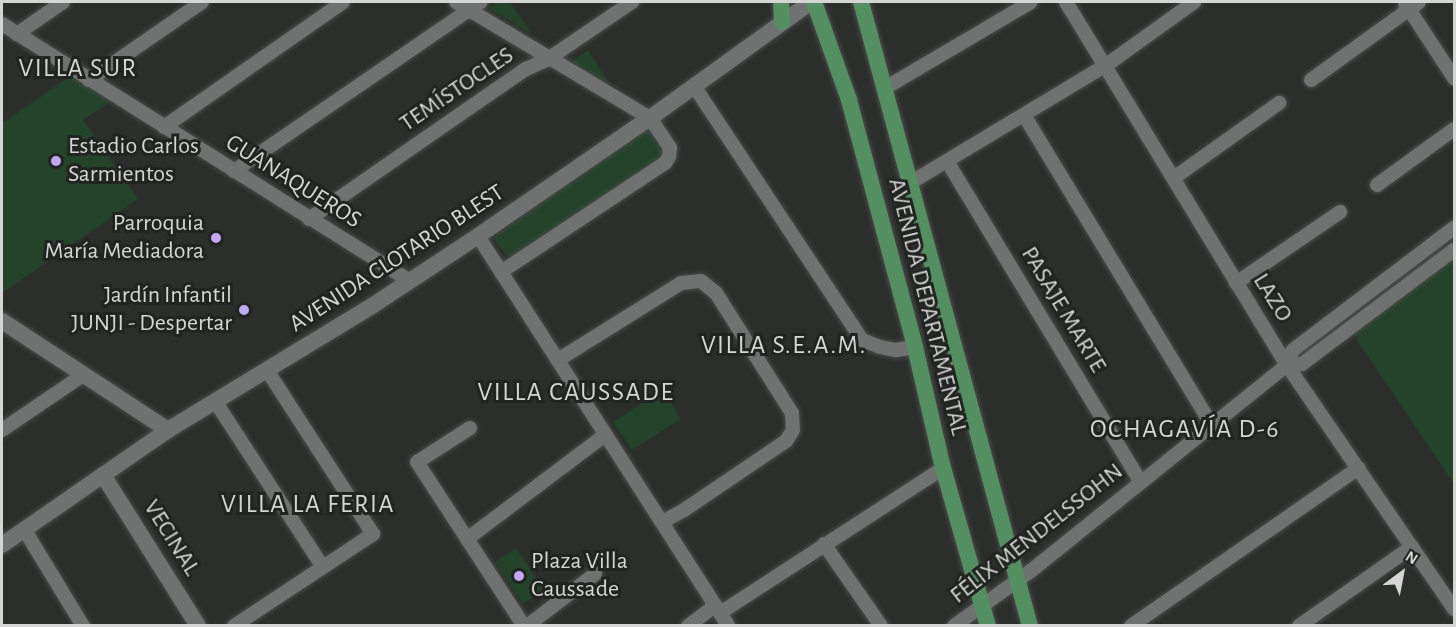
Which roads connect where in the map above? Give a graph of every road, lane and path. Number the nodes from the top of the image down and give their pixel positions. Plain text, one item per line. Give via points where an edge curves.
1 (63, 2) edge
2 (202, 2) edge
3 (343, 2) edge
4 (456, 2) edge
5 (481, 2) edge
6 (632, 2) edge
7 (782, 2) edge
8 (813, 2) edge
9 (861, 2) edge
10 (1031, 2) edge
11 (1066, 2) edge
12 (1194, 2) edge
13 (1411, 4) edge
14 (470, 10) junction
15 (782, 22) junction
16 (2, 24) edge
17 (16, 34) junction
18 (548, 59) junction
19 (1105, 66) junction
20 (1455, 78) edge
21 (89, 80) junction
22 (1311, 80) dead end
23 (694, 86) junction
24 (885, 88) junction
25 (1279, 104) dead end
26 (1024, 115) junction
27 (650, 118) junction
28 (164, 127) junction
29 (1455, 129) edge
30 (946, 161) junction
31 (234, 171) junction
32 (1174, 177) junction
33 (910, 183) junction
34 (1377, 185) dead end
35 (1340, 212) dead end
36 (309, 219) junction
37 (1455, 228) edge
38 (478, 236) junction
39 (1455, 250) edge
40 (501, 272) junction
41 (410, 281) junction
42 (1236, 283) junction
43 (4, 327) edge
44 (915, 348) junction
45 (558, 360) junction
46 (1287, 365) junction
47 (267, 370) junction
48 (83, 375) junction
49 (215, 401) junction
50 (1211, 424) junction
51 (470, 428) dead end
52 (2, 430) edge
53 (168, 430) junction
54 (605, 435) junction
55 (943, 468) junction
56 (1358, 468) junction
57 (104, 475) junction
58 (1141, 482) junction
59 (662, 522) junction
60 (24, 529) junction
61 (467, 539) junction
62 (824, 544) junction
63 (2, 545) edge
64 (1412, 546) junction
65 (323, 567) junction
66 (595, 574) dead end
67 (1018, 581) junction
68 (982, 607) junction
69 (717, 609) junction
70 (1455, 609) edge
71 (83, 626) edge
72 (198, 626) edge
73 (234, 626) edge
74 (526, 626) edge
75 (688, 626) edge
76 (728, 626) edge
77 (881, 626) edge
78 (954, 626) edge
79 (988, 626) edge
80 (1030, 626) edge
81 (1131, 626) edge
82 (1299, 626) edge

1 - 17 street
2 - 21 street
3 - 28 street
4 - 14 street
5 - 14 street
6 - 18 street, TEMÍSTOCLES
7 - 15 main road
8 - 15 main road, AVENIDA CLOTARIO BLEST
8 - 44 main road, AVENIDA DEPARTAMENTAL via 841,73
9 - 24 main road, AVENIDA DEPARTAMENTAL
10 - 24 street
11 - 19 street, LAZO
12 - 19 street
13 - 20 street
13 - 22 street
14 - 18 street
14 - 31 street
15 - 23 main road, AVENIDA CLOTARIO BLEST
16 - 17 street, GUANAQUEROS
17 - 21 street, GUANAQUEROS
18 - 27 street
18 - 36 street, TEMÍSTOCLES via 526,69
19 - 26 street
19 - 32 street, LAZO
21 - 28 street, GUANAQUEROS
23 - 27 main road, AVENIDA CLOTARIO BLEST
23 - 44 street via 862,340 896,350
24 - 33 main road, AVENIDA DEPARTAMENTAL
25 - 32 street
26 - 30 street
26 - 50 street
27 - 38 main road, AVENIDA CLOTARIO BLEST
27 - 40 street via 670,148 665,163
28 - 31 street, GUANAQUEROS
29 - 34 street
30 - 33 street
30 - 58 street, PASAJE MARTE
31 - 36 street, GUANAQUEROS
32 - 42 street, LAZO
33 - 67 main road, AVENIDA DEPARTAMENTAL
35 - 42 street
36 - 41 street, GUANAQUEROS
37 - 46 street, FÉLIX MENDELSSOHN via 1293,350
38 - 40 street
38 - 41 main road, AVENIDA CLOTARIO BLEST
39 - 46 street, FÉLIX MENDELSSOHN via 1302,364
40 - 45 street
41 - 47 main road, AVENIDA CLOTARIO BLEST
42 - 46 street, LAZO
43 - 48 main road
44 - 55 main road, AVENIDA DEPARTAMENTAL
45 - 54 street
45 - 59 street via 681,283 701,281 716,293 792,413 793,430 786,441
46 - 50 street, FÉLIX MENDELSSOHN
46 - 56 street, LAZO
47 - 49 main road, AVENIDA CLOTARIO BLEST
47 - 65 street via 373,534
48 - 52 street
48 - 53 main road
49 - 53 main road, AVENIDA CLOTARIO BLEST
49 - 65 street
50 - 58 street, FÉLIX MENDELSSOHN
51 - 61 street via 417,462
53 - 57 main road, AVENIDA CLOTARIO BLEST
54 - 59 street
54 - 61 street
55 - 62 street
55 - 68 main road, AVENIDA DEPARTAMENTAL
56 - 64 street, LAZO
56 - 81 street
57 - 60 main road, AVENIDA CLOTARIO BLEST
57 - 72 main road, VECINAL
58 - 67 street, FÉLIX MENDELSSOHN
59 - 69 street
60 - 63 main road, AVENIDA CLOTARIO BLEST
60 - 71 street
61 - 74 street
62 - 69 street
62 - 77 street
64 - 70 street, LAZO
64 - 82 street
65 - 73 street
66 - 74 street
67 - 68 street, FÉLIX MENDELSSOHN
67 - 80 main road, AVENIDA DEPARTAMENTAL
68 - 78 street, FÉLIX MENDELSSOHN
68 - 79 main road, AVENIDA DEPARTAMENTAL
69 - 75 street
69 - 76 street

